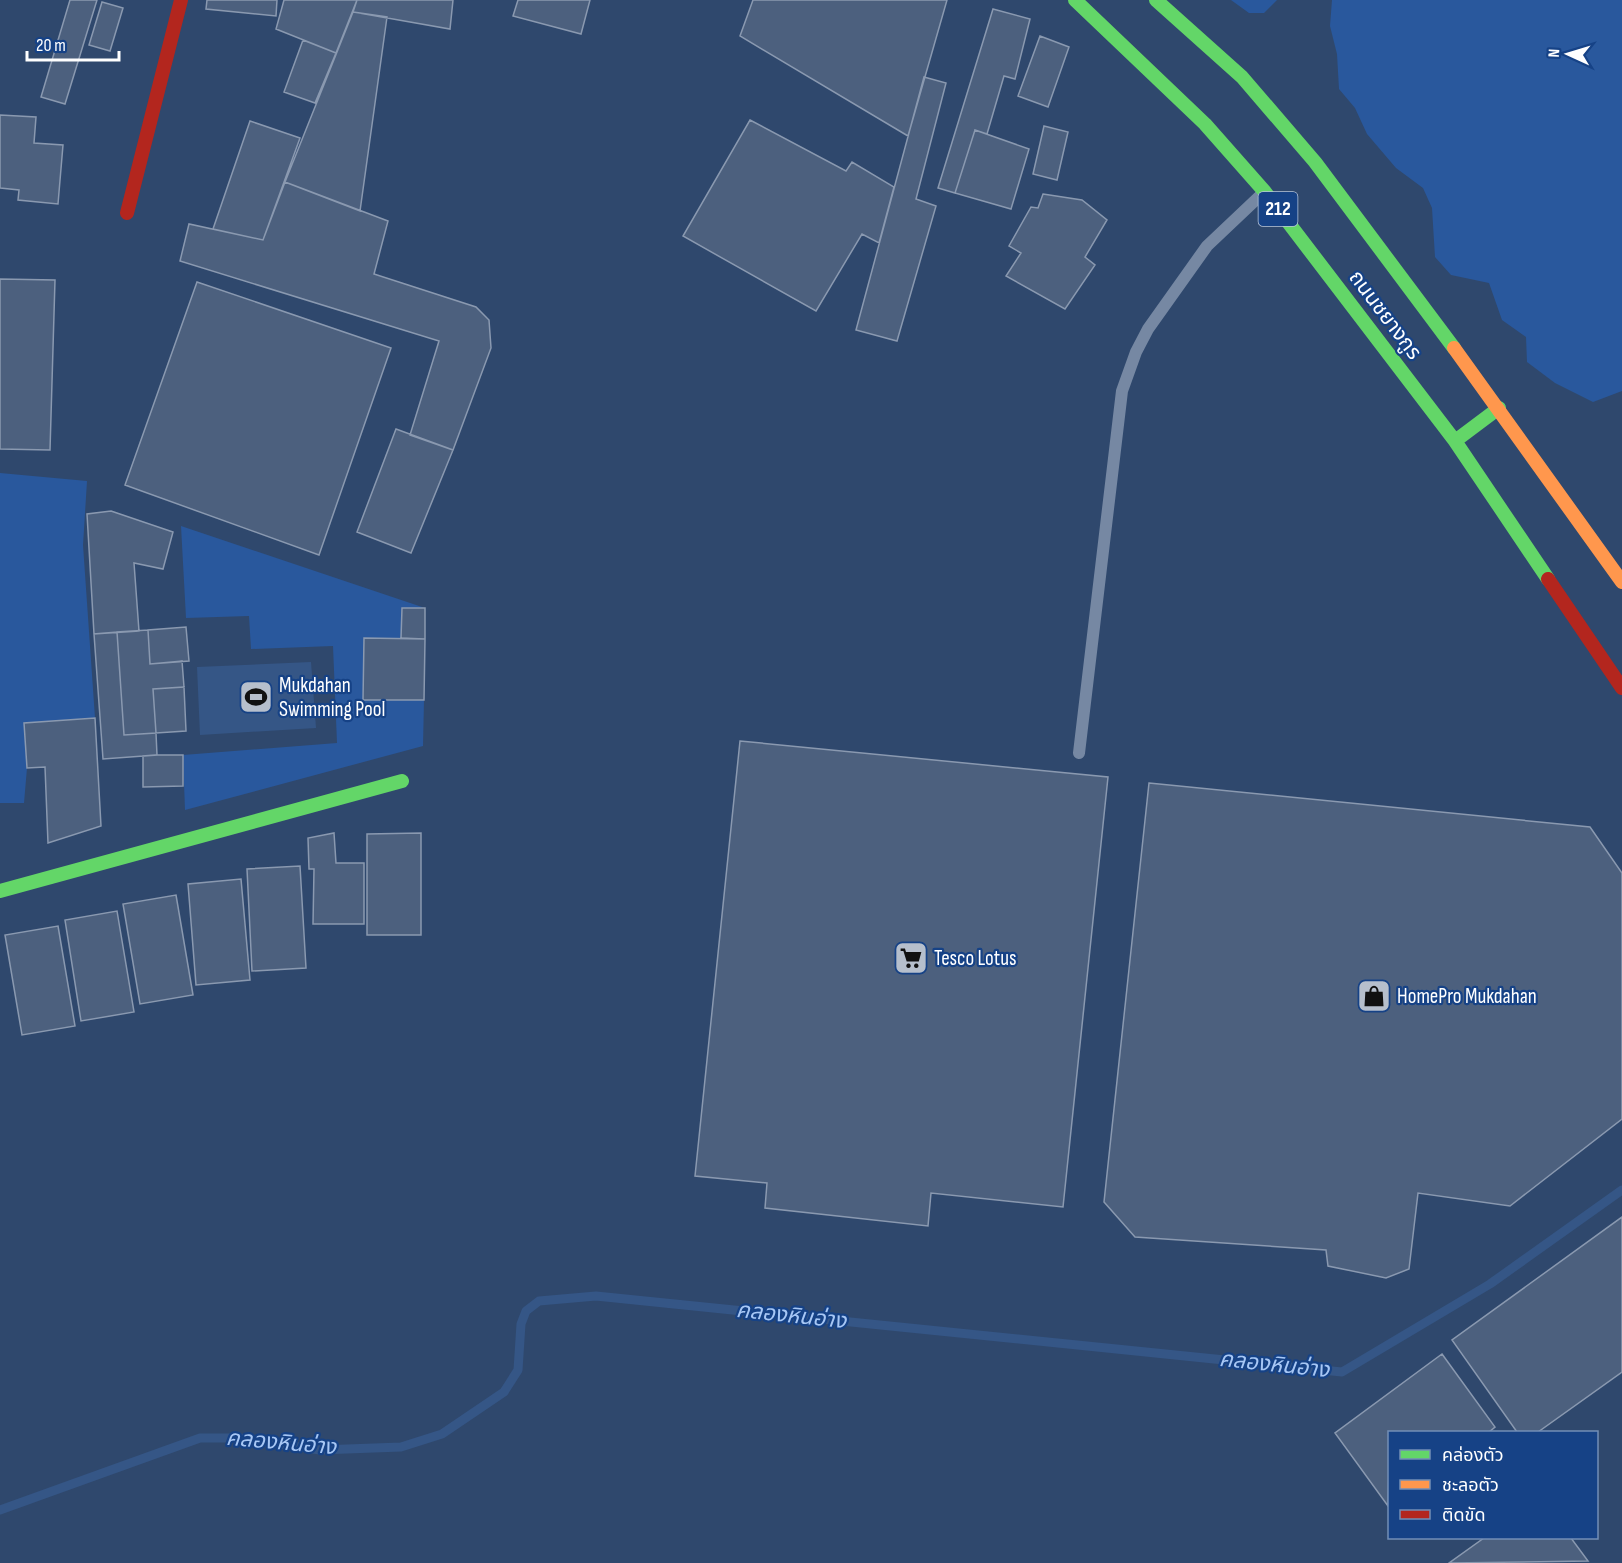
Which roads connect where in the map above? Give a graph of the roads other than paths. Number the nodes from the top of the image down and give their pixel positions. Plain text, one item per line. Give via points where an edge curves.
1 (181, 0) edge
2 (1075, 0) edge
3 (1156, 0) edge
4 (1265, 192) junction
5 (128, 213) dead end
6 (1499, 408) junction
7 (1455, 441) junction
8 (1622, 582) edge
9 (1622, 688) edge
10 (1078, 753) dead end
11 (402, 781) dead end
12 (0, 891) edge

1 - 5 main road
2 - 4 main road, ถนนชยางกูร / 212 via 1204,124
3 - 6 main road, ถนนชยางกูร via 1242,77 1315,162
4 - 7 main road, ถนนชยางกูร / 212
4 - 10 lane via 1207,246 1148,329 1122,391
6 - 7 main road
6 - 8 main road, ถนนชยางกูร
7 - 9 main road, ถนนชยางกูร / 212
11 - 12 main road

